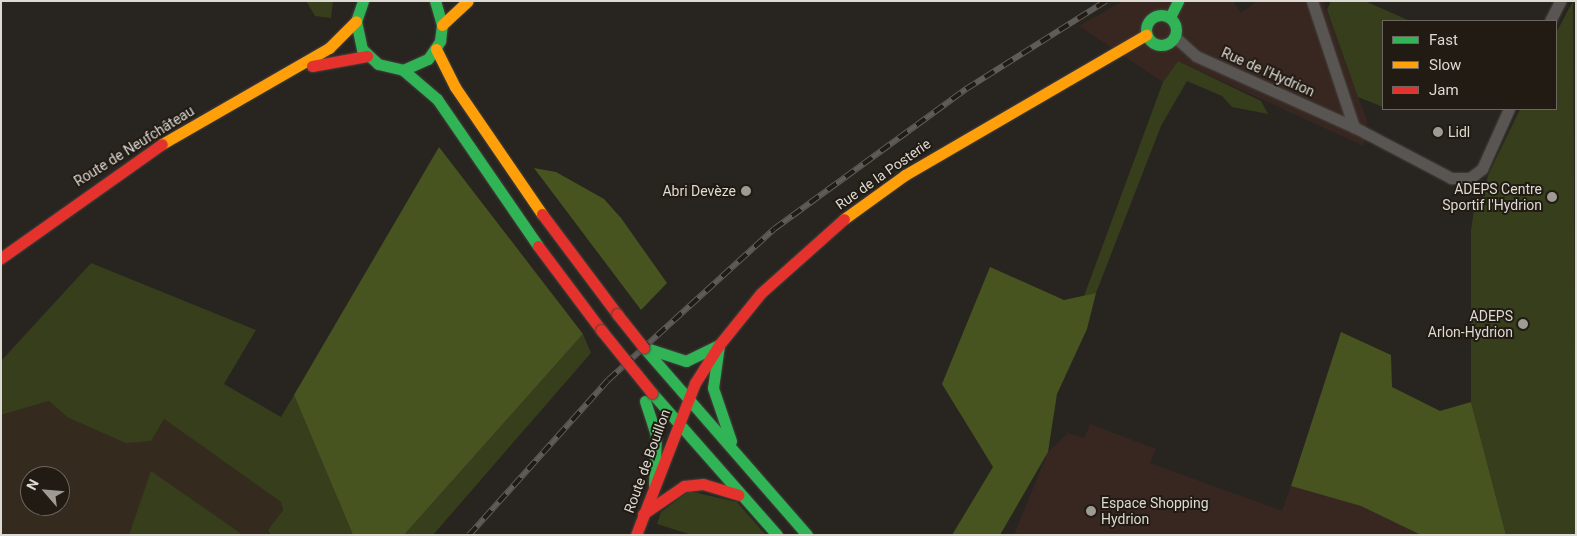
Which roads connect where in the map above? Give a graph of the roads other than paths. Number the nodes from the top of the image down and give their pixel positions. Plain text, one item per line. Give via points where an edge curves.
1 (363, 1) edge
2 (435, 1) edge
3 (468, 1) edge
4 (1178, 1) edge
5 (1312, 1) edge
6 (1560, 1) edge
7 (1170, 18) junction
8 (1550, 20) edge
9 (356, 21) junction
10 (442, 25) junction
11 (1146, 35) junction
12 (1175, 37) junction
13 (436, 48) junction
14 (367, 56) junction
15 (403, 70) junction
16 (290, 72) junction
17 (1509, 110) edge
18 (1354, 127) junction
19 (1, 258) edge
20 (718, 345) junction
21 (644, 348) junction
22 (648, 397) junction
23 (687, 398) junction
24 (677, 423) junction
25 (732, 451) junction
26 (654, 485) junction
27 (742, 497) junction
28 (643, 514) junction
29 (636, 535) edge
30 (777, 535) edge
31 (807, 535) edge

1 - 9 main road
2 - 10 main road
3 - 10 main road
4 - 7 main road
5 - 18 street
6 - 8 street
7 - 11 main road, Rue de la Posterie via 1152,18
7 - 12 main road via 1176,28
9 - 14 main road via 358,40
9 - 16 main road, Route de Neufchâteau via 329,48
10 - 13 main road
11 - 12 main road via 1160,46
11 - 20 main road, Rue de la Posterie via 995,119 867,200 761,293
12 - 18 street, Rue de l'Hydrion via 1196,56
13 - 15 main road via 428,59
13 - 21 main road, bridge via 455,87 540,212
14 - 15 main road via 378,64
14 - 16 main road, Route de Neufchâteau via 343,57
15 - 22 main road, bridge via 437,99 549,263 624,359
16 - 19 main road, Route de Neufchâteau via 146,153
17 - 18 street, Rue de l'Hydrion via 1482,169 1461,180 1441,175
20 - 21 main road via 698,359 679,361
20 - 23 main road, Rue de la Posterie
20 - 25 main road via 713,388
21 - 23 main road
22 - 24 main road
22 - 26 main road via 656,434
23 - 24 main road, Route de Bouillon
23 - 25 main road
24 - 26 main road, Route de Bouillon
24 - 27 main road
25 - 31 main road
26 - 28 main road, Route de Bouillon
27 - 28 main road via 703,484 684,486
27 - 30 main road
28 - 29 main road, Route de Bouillon

